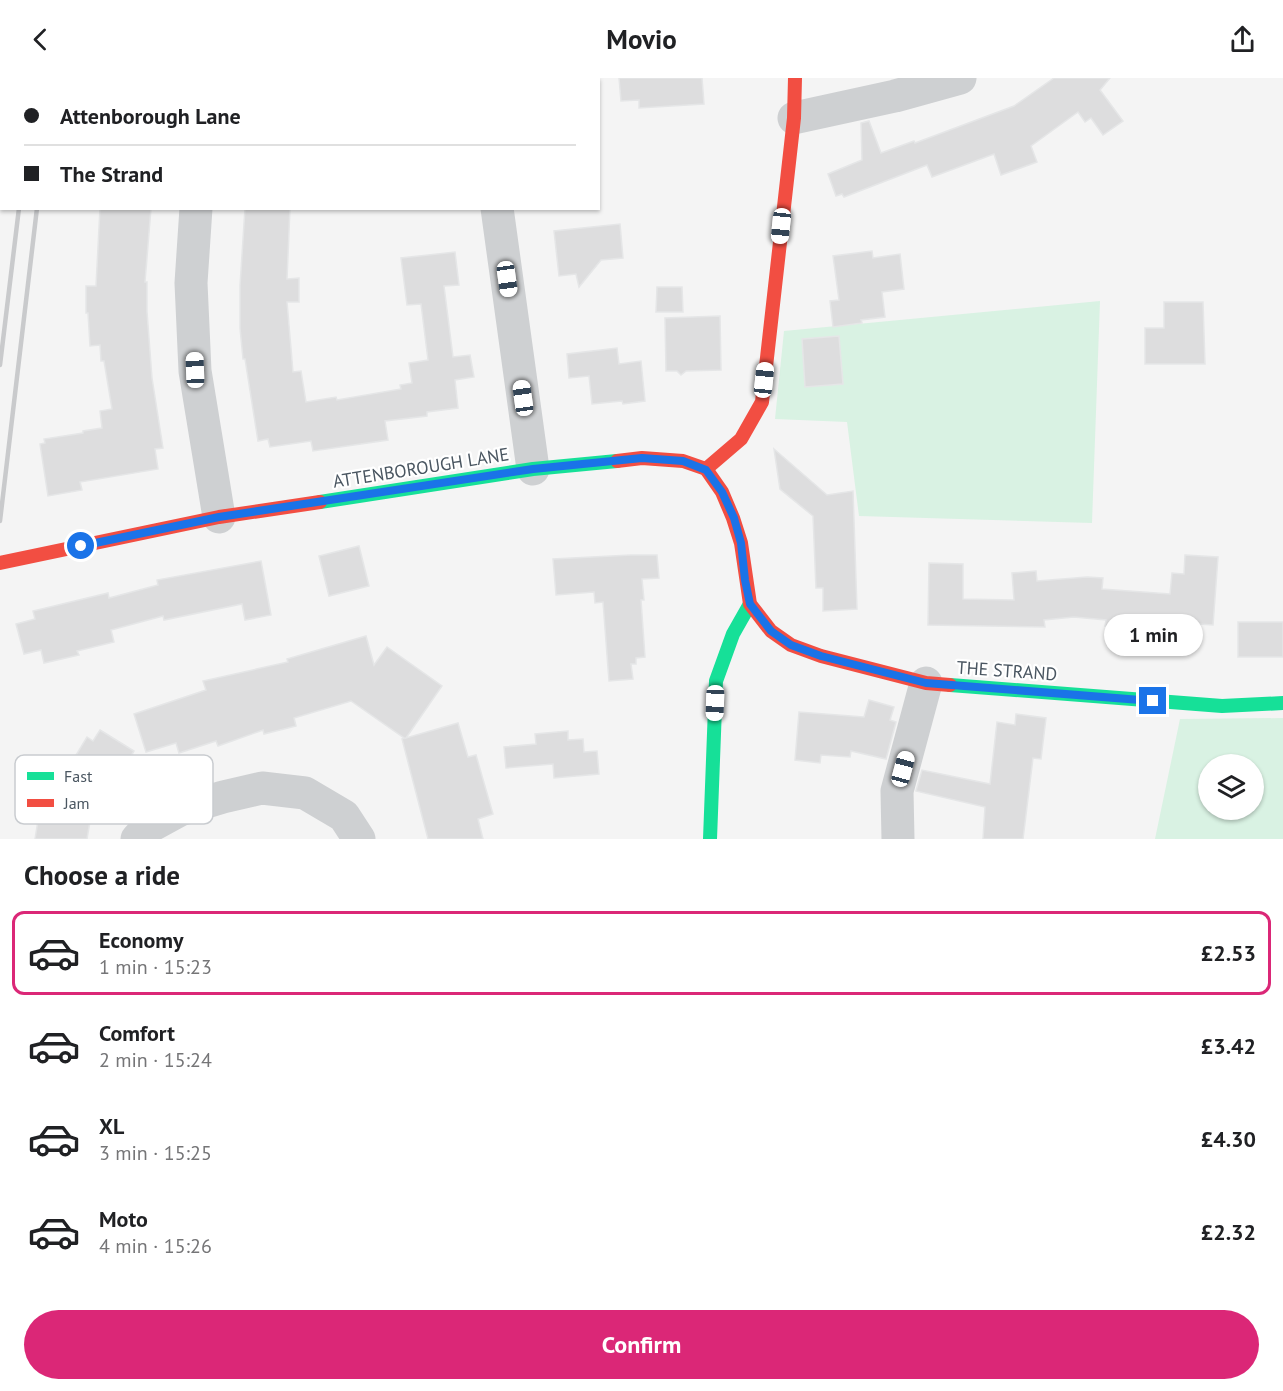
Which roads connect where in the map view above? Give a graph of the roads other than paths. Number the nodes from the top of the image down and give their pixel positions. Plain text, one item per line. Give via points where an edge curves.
1 (795, 78) edge
2 (960, 78) edge
3 (794, 118) junction
4 (196, 210) edge
5 (497, 210) edge
6 (533, 469) junction
7 (706, 470) junction
8 (219, 517) junction
9 (0, 563) edge
10 (750, 604) junction
11 (926, 683) junction
12 (1283, 703) edge
13 (213, 800) edge
14 (154, 824) edge
15 (137, 839) edge
16 (359, 839) edge
17 (710, 839) edge
18 (898, 839) edge

1 - 3 street
2 - 3 street
3 - 7 street via 762,402 741,439
4 - 8 street via 191,283 195,370
5 - 6 street
6 - 7 street, ATTENBOROUGH LANE via 642,458 683,461
6 - 8 street, ATTENBOROUGH LANE
7 - 10 street via 734,518
8 - 9 street, ATTENBOROUGH LANE
10 - 11 street, THE STRAND via 771,631 791,645
10 - 17 street via 733,634 716,681
11 - 12 street, THE STRAND via 1221,706
11 - 18 street via 897,791
13 - 16 street via 262,788 305,793 344,816
14 - 15 street

